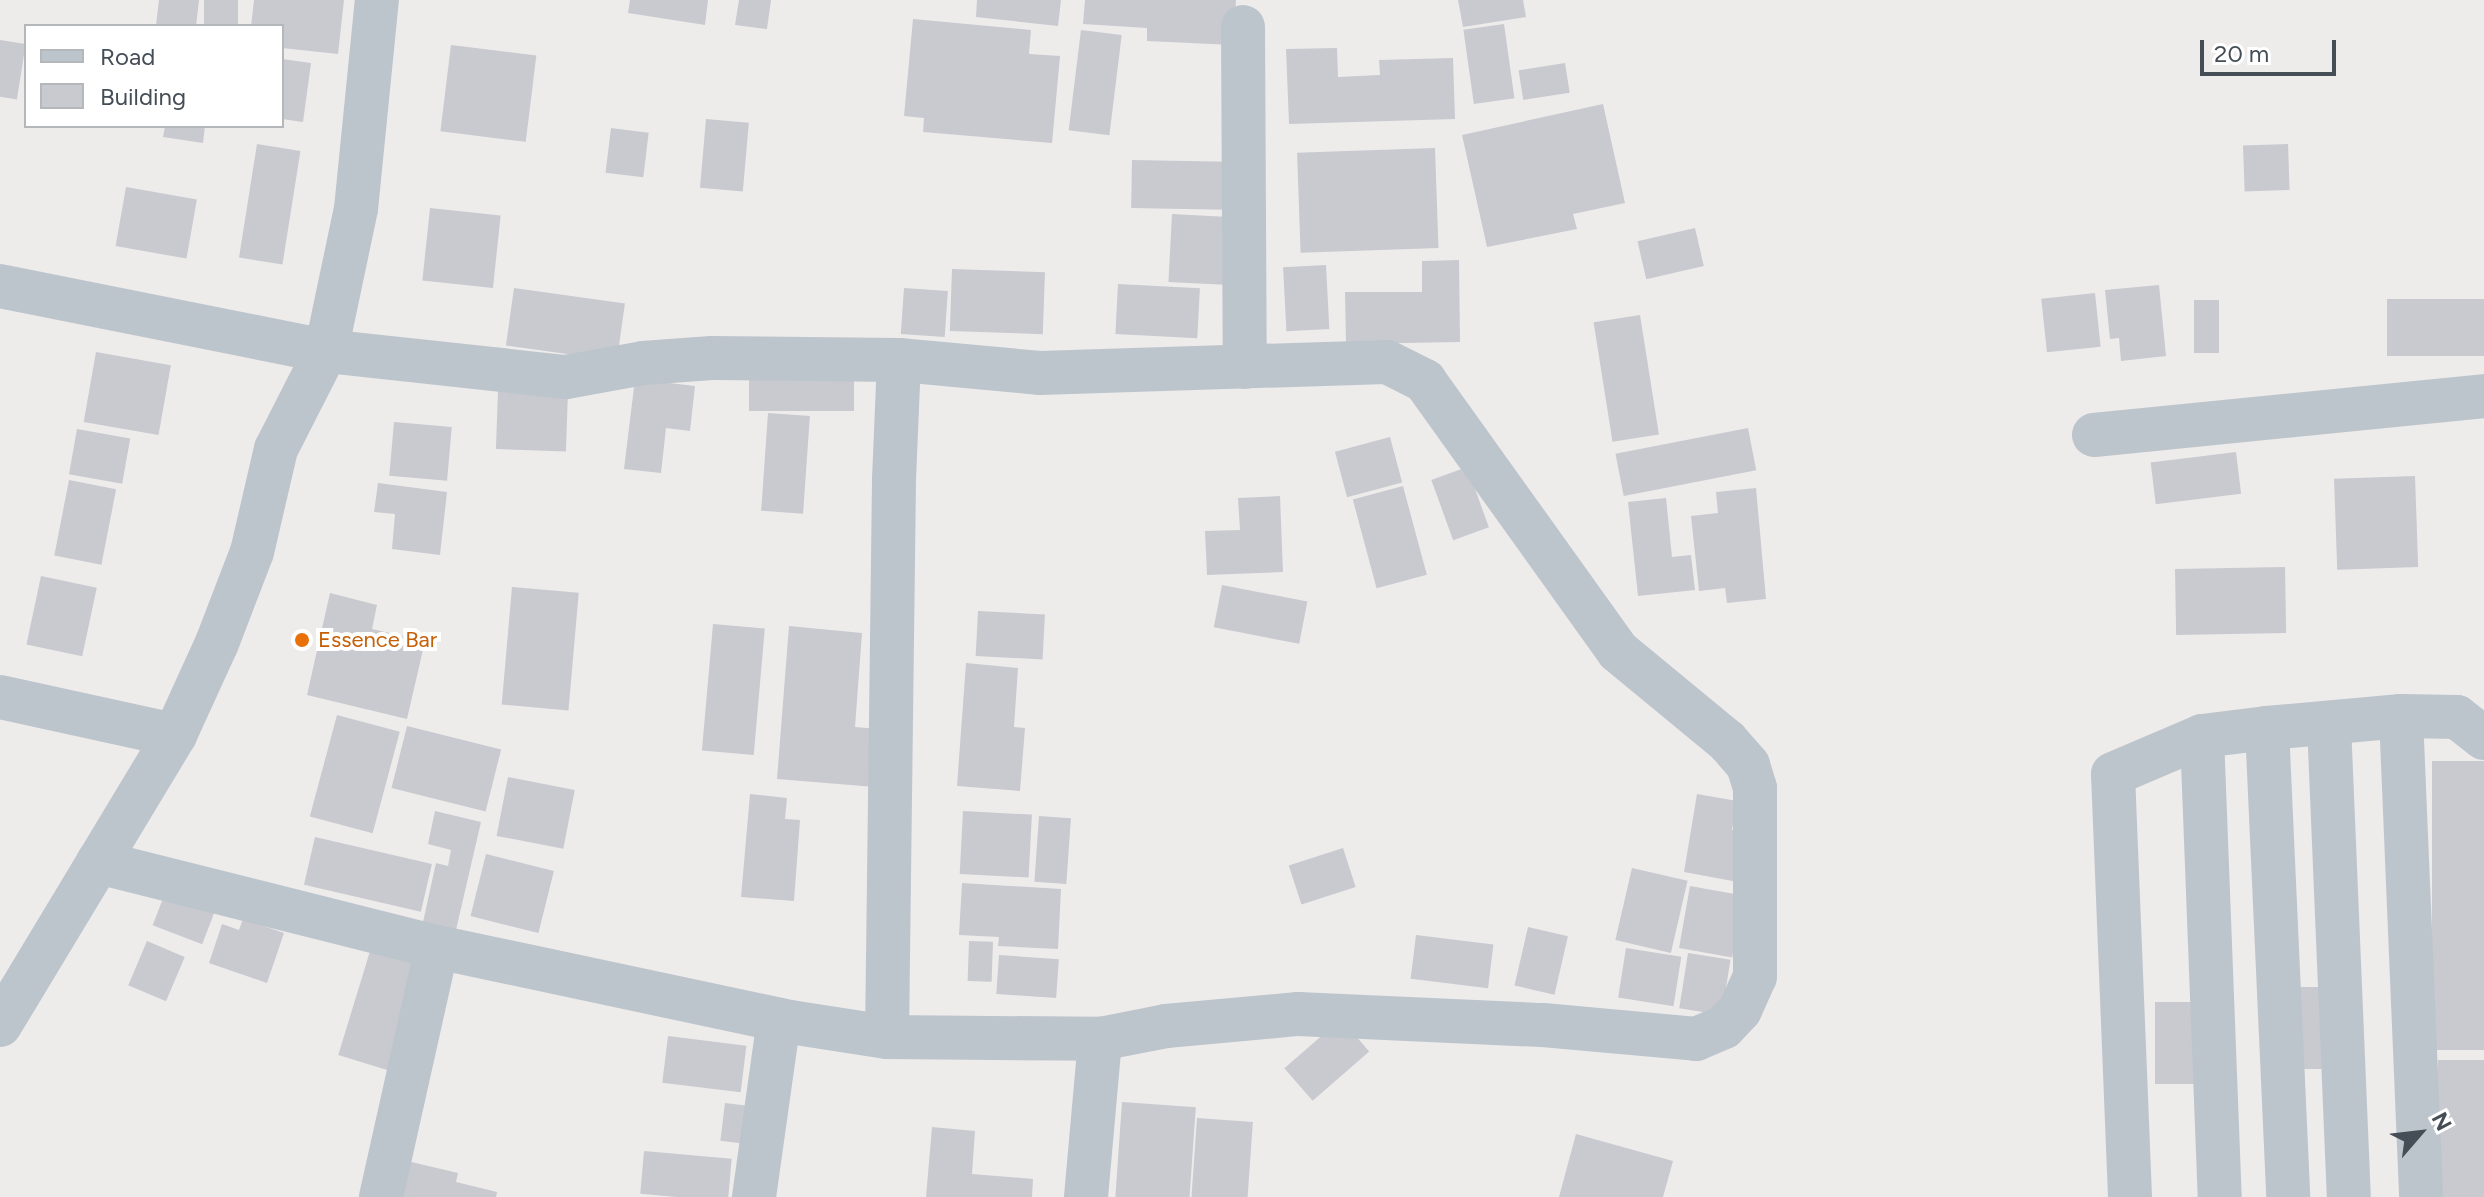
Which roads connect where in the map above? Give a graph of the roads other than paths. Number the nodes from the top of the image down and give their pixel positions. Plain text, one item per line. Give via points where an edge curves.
1 (377, 0) edge
2 (1243, 27) dead end
3 (0, 286) edge
4 (326, 351) junction
5 (899, 360) junction
6 (1245, 367) junction
7 (2484, 396) edge
8 (2094, 435) dead end
9 (0, 697) edge
10 (2401, 716) junction
11 (2329, 724) junction
12 (2267, 728) junction
13 (175, 735) junction
14 (2202, 736) junction
15 (2484, 738) edge
16 (98, 862) junction
17 (437, 947) junction
18 (779, 1020) junction
19 (0, 1025) edge
20 (887, 1037) junction
21 (1100, 1039) junction
22 (381, 1197) edge
23 (754, 1197) edge
24 (1086, 1197) edge
25 (2130, 1197) edge
26 (2220, 1197) edge
27 (2288, 1197) edge
28 (2349, 1197) edge
29 (2421, 1197) edge

1 - 4 street via 356,209
2 - 6 street
3 - 4 street
4 - 5 street via 566,377 712,358
4 - 13 street via 276,449 252,552
5 - 6 street via 1040,373
5 - 20 street
6 - 21 street via 1387,362 1425,381 1618,651 1727,741 1748,765 1755,788 1755,977 1740,1010 1724,1027 1696,1039 1543,1025 1298,1014 1166,1026
7 - 8 street
9 - 13 street
10 - 11 street
10 - 15 street via 2457,717
10 - 29 street
11 - 12 street
11 - 28 street
12 - 14 street
12 - 27 street
13 - 16 street
14 - 25 street via 2113,774
14 - 26 street
16 - 17 street
16 - 19 street
17 - 18 street
17 - 22 street
18 - 20 street
18 - 23 street
20 - 21 street
21 - 24 street

